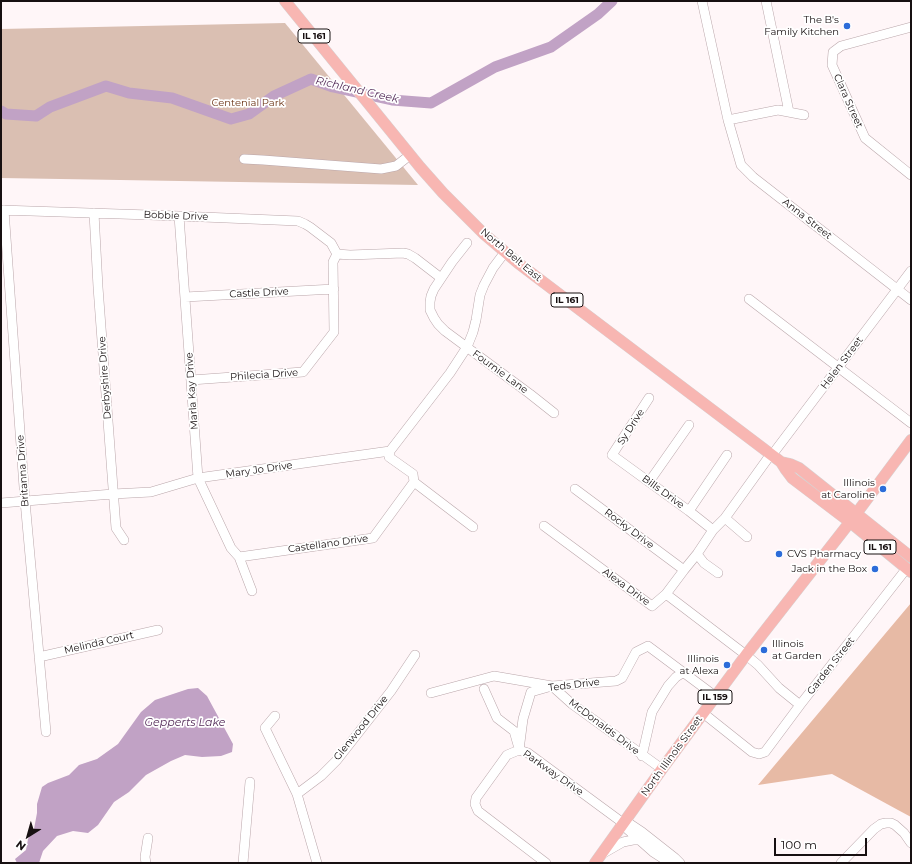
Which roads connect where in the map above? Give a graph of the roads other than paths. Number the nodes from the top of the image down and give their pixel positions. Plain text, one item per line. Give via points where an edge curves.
1 (285, 1) edge
2 (702, 1) edge
3 (766, 1) edge
4 (911, 27) edge
5 (789, 112) junction
6 (804, 114) dead end
7 (728, 120) junction
8 (410, 155) junction
9 (244, 159) dead end
10 (911, 175) edge
11 (2, 210) edge
12 (94, 213) junction
13 (178, 216) junction
14 (467, 243) dead end
15 (505, 252) junction
16 (337, 254) junction
17 (911, 271) edge
18 (441, 278) junction
19 (334, 288) junction
20 (897, 289) junction
21 (184, 297) junction
22 (749, 299) dead end
23 (911, 300) edge
24 (467, 347) junction
25 (838, 367) junction
26 (191, 380) junction
27 (649, 398) dead end
28 (554, 413) dead end
29 (911, 423) edge
30 (689, 425) dead end
31 (911, 440) edge
32 (390, 451) junction
33 (772, 454) junction
34 (612, 455) joint
35 (726, 455) dead end
36 (782, 462) junction
37 (198, 478) junction
38 (414, 482) junction
39 (649, 482) junction
40 (575, 489) dead end
41 (113, 494) junction
42 (25, 501) junction
43 (1, 503) edge
44 (689, 511) junction
45 (857, 513) junction
46 (725, 518) junction
47 (850, 522) junction
48 (473, 526) dead end
49 (544, 526) dead end
50 (713, 530) junction
51 (747, 538) dead end
52 (124, 540) dead end
53 (697, 554) junction
54 (239, 557) junction
55 (911, 557) edge
56 (684, 570) junction
57 (909, 570) edge
58 (718, 573) dead end
59 (252, 592) dead end
60 (666, 594) junction
61 (158, 630) dead end
62 (415, 655) dead end
63 (746, 655) junction
64 (39, 657) junction
65 (684, 672) junction
66 (552, 686) junction
67 (484, 689) dead end
68 (431, 693) dead end
69 (715, 696) junction
70 (800, 705) junction
71 (703, 713) junction
72 (275, 716) dead end
73 (46, 732) dead end
74 (519, 750) junction
75 (642, 756) junction
76 (662, 769) junction
77 (250, 782) dead end
78 (297, 794) junction
79 (624, 823) junction
80 (148, 838) dead end
81 (639, 840) junction
82 (911, 843) edge
83 (598, 859) edge
84 (146, 863) edge
85 (243, 863) edge
86 (317, 863) edge
87 (546, 863) edge
88 (670, 863) edge
89 (680, 863) edge
90 (840, 863) edge

1 - 8 main road, North Belt East / IL 161
2 - 7 street, Anna Street
3 - 5 street
4 - 10 street, Clara Street via 840,46 833,52 832,65 865,138
5 - 6 street
5 - 7 street via 778,110
7 - 20 street, Anna Street via 741,165 753,177
8 - 9 street via 396,166 381,169
8 - 15 main road, North Belt East / IL 161 via 443,193
11 - 12 street, Bobbie Drive
11 - 42 street, Britanna Drive
12 - 13 street, Bobbie Drive
12 - 41 street, Derbyshire Drive
13 - 16 street, Bobbie Drive via 298,221 332,243
13 - 21 street, Marla Kay Drive
14 - 18 street, Fournie Lane
15 - 24 street via 484,285
15 - 33 main road, North Belt East / IL 161
16 - 18 street via 403,252
16 - 19 street, Philecia Drive via 333,262
17 - 20 street, Helen Street
18 - 24 street, Fournie Lane via 431,296 430,310 438,324
19 - 21 street, Castle Drive
19 - 26 street, Philecia Drive via 334,332 303,372
20 - 23 street, Anna Street
20 - 25 street, Helen Street
21 - 26 street, Marla Kay Drive
22 - 25 street
24 - 28 street, Fournie Lane
24 - 32 street
25 - 29 street
25 - 33 street, Helen Street
26 - 37 street, Marla Kay Drive
27 - 34 street, Sy Drive
30 - 39 street
31 - 45 main road, North Illinois Street / IL 159
32 - 37 street, Mary Jo Drive
32 - 38 street via 389,457 413,474
33 - 36 main road, North Belt East / IL 161
33 - 46 street, Helen Street
34 - 39 street, Bills Drive
35 - 44 street
36 - 45 main road, North Belt East / IL 161 via 799,468
36 - 47 main road, North Belt East / IL 161 via 792,478
37 - 41 street, Mary Jo Drive via 151,492
37 - 54 street, Marla Kay Drive via 231,548
38 - 48 street
38 - 54 street, Castellano Drive via 373,538
39 - 44 street, Bills Drive
40 - 56 street, Rocky Drive
41 - 42 street, Mary Jo Drive
41 - 52 street, Derbyshire Drive via 116,528
42 - 43 street, Mary Jo Drive
42 - 64 street, Britanna Drive
44 - 50 street, Bills Drive
45 - 47 main road, North Illinois Street / IL 159
45 - 55 main road, IL 161
46 - 50 street, Helen Street
46 - 51 street
47 - 57 main road, IL 161
47 - 63 main road, North Illinois Street / IL 159
49 - 60 street, Alexa Drive via 652,606
50 - 53 street, Helen Street
53 - 56 street, Helen Street
53 - 58 street
54 - 59 street, Marla Kay Drive
56 - 60 street, Helen Street
57 - 70 street, Garden Street
60 - 63 street, Alexa Drive
61 - 64 street, Melinda Court
62 - 78 street, Glenwood Drive via 391,691 337,760
63 - 69 main road, North Illinois Street / IL 159
63 - 70 street, Garden Street
64 - 73 street, Britanna Drive
65 - 66 street, Teds Drive via 648,646 636,652 622,678 616,681
65 - 69 street, Teds Drive
65 - 75 street via 676,676 652,712
66 - 68 street via 494,676
66 - 74 street, Teds Drive via 531,692 523,719
66 - 75 street, McDonalds Drive
67 - 74 street via 496,718 514,731
69 - 71 main road, North Illinois Street / IL 159
70 - 71 street via 765,752 759,754 752,752
71 - 76 main road, North Illinois Street / IL 159
72 - 78 street via 265,728
74 - 79 street, Parkway Drive via 528,753
74 - 87 street, Parkway Drive via 507,755 476,798 475,804 478,811
75 - 76 street, McDonalds Drive
76 - 79 main road, North Illinois Street / IL 159
77 - 85 street
78 - 86 street
79 - 81 street via 626,830
79 - 83 main road, North Illinois Street / IL 159
79 - 89 street via 642,832
80 - 84 street
81 - 83 street via 623,842
81 - 88 street
82 - 90 street via 895,825 881,824

